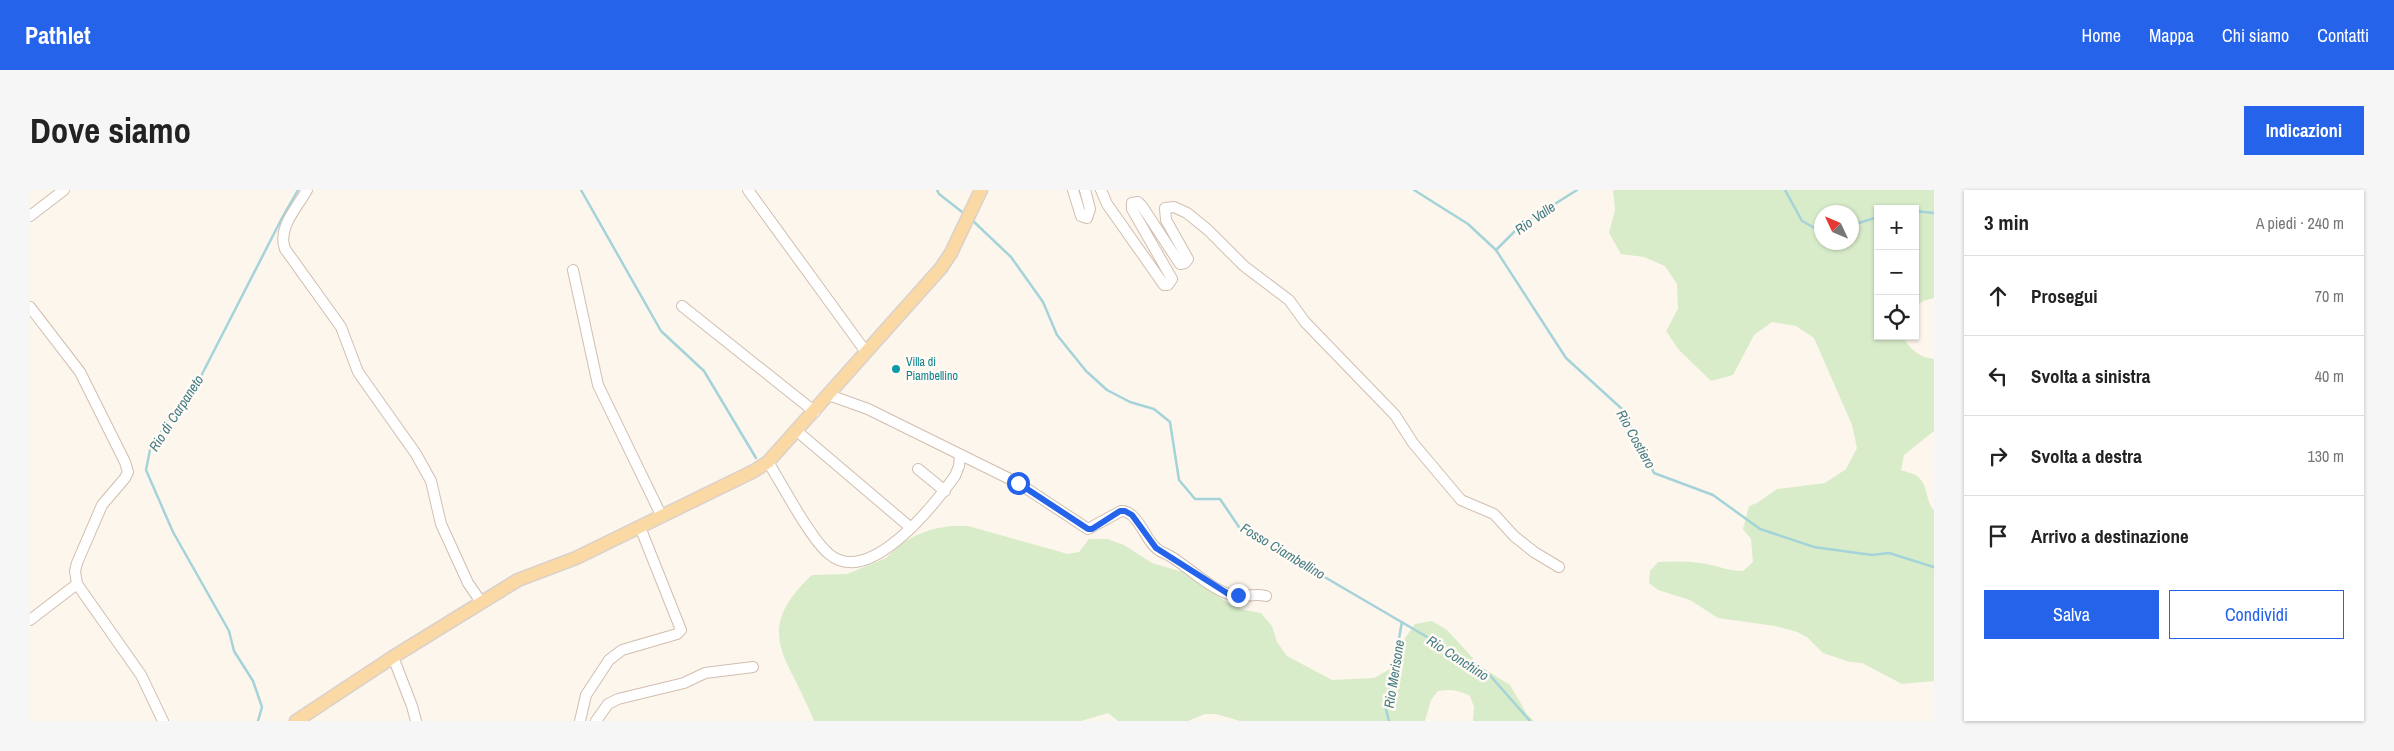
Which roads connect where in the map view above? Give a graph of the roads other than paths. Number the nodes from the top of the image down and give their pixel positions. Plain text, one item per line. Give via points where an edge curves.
1 (64, 190) edge
2 (308, 190) edge
3 (748, 190) edge
4 (981, 190) edge
5 (1073, 190) edge
6 (1085, 190) edge
7 (1101, 190) edge
8 (30, 216) edge
9 (573, 270) dead end
10 (682, 306) dead end
11 (30, 307) edge
12 (866, 352) junction
13 (829, 395) junction
14 (815, 412) junction
15 (798, 432) junction
16 (960, 455) junction
17 (768, 462) junction
18 (918, 469) dead end
19 (945, 491) junction
20 (662, 517) junction
21 (640, 527) junction
22 (910, 528) junction
23 (1559, 567) dead end
24 (77, 584) junction
25 (1266, 596) dead end
26 (481, 602) junction
27 (30, 620) edge
28 (393, 657) junction
29 (754, 667) dead end
30 (163, 721) edge
31 (296, 721) edge
32 (416, 721) edge
33 (580, 721) edge
34 (596, 721) edge

1 - 8 street
2 - 26 street via 283,230 285,249 341,327 358,372 416,454 431,481 441,524 468,583
3 - 12 street
4 - 12 main road via 941,268
5 - 6 street via 1081,216 1087,218 1090,210
7 - 23 street via 1107,204 1164,285 1172,279 1132,209 1132,203 1138,202 1142,206 1180,264 1188,259 1166,220 1166,208 1174,207 1187,213 1208,230 1244,266 1289,300 1305,322 1395,415 1451,491 1461,500 1494,514 1514,536
9 - 20 street via 598,385
10 - 14 street
11 - 24 street via 80,372 126,462 128,472 102,506 77,563
12 - 13 main road
13 - 14 main road
13 - 16 street via 878,413
14 - 15 main road
15 - 17 main road
15 - 22 street
16 - 19 street via 956,476
16 - 25 street via 1018,483 1088,529 1125,511 1132,515 1156,548 1230,595
17 - 20 main road
17 - 22 street via 825,551 843,563 858,562 888,548
18 - 19 street
19 - 22 street
20 - 21 main road
21 - 26 main road via 576,558 518,580
21 - 33 street via 681,630 677,634 622,650 609,660 586,695
24 - 27 street
24 - 30 street via 141,675
26 - 28 main road
28 - 31 main road
28 - 32 street
29 - 34 street via 704,673 684,683 618,699 608,704

